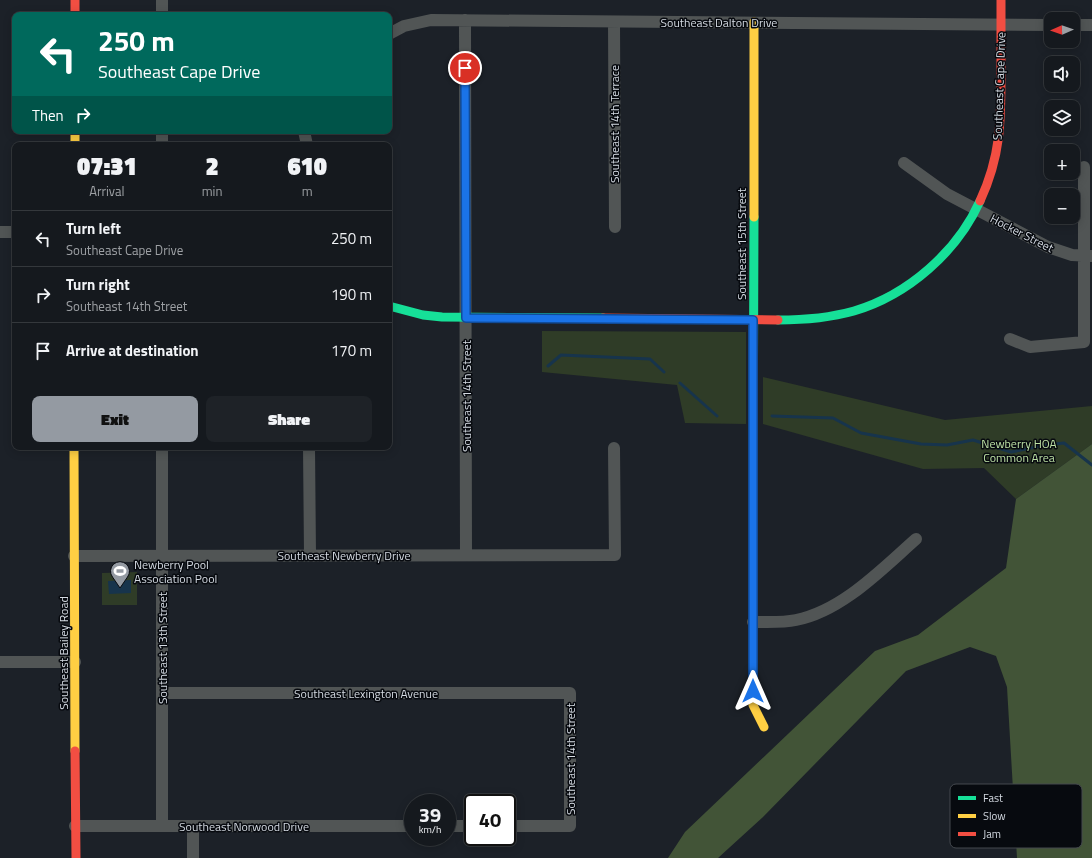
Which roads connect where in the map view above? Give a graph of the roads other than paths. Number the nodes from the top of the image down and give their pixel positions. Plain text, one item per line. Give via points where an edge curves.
1 (75, 0) edge
2 (162, 0) edge
3 (1001, 0) edge
4 (75, 12) edge
5 (162, 12) edge
6 (465, 20) junction
7 (614, 22) junction
8 (754, 22) junction
9 (1001, 24) junction
10 (1044, 25) edge
11 (1080, 25) edge
12 (1092, 25) edge
13 (392, 32) edge
14 (904, 163) dead end
15 (1084, 167) dead end
16 (977, 209) junction
17 (615, 227) dead end
18 (0, 232) edge
19 (12, 232) edge
20 (1088, 256) edge
21 (392, 307) edge
22 (466, 318) junction
23 (753, 320) junction
24 (1010, 339) dead end
25 (614, 448) dead end
26 (74, 450) edge
27 (162, 450) edge
28 (309, 450) edge
29 (916, 539) dead end
30 (310, 555) junction
31 (466, 555) junction
32 (74, 556) junction
33 (162, 556) junction
34 (753, 622) junction
35 (0, 662) edge
36 (75, 662) junction
37 (162, 693) junction
38 (570, 693) joint
39 (764, 727) dead end
40 (76, 826) junction
41 (162, 826) junction
42 (193, 826) junction
43 (404, 826) edge
44 (516, 826) edge
45 (76, 858) edge
46 (193, 858) edge

1 - 4 street
2 - 5 street
3 - 9 street, Southeast Cape Drive
6 - 7 street, Southeast Dalton Drive
6 - 13 street, Southeast Dalton Drive via 417,22
6 - 22 street, Southeast 14th Street
7 - 8 street, Southeast Dalton Drive
7 - 17 street, Southeast 14th Terrace
8 - 9 street, Southeast Dalton Drive
8 - 23 street, Southeast 15th Street
9 - 10 street, Southeast Dalton Drive
9 - 16 street, Southeast Cape Drive via 999,137 995,160
11 - 12 street
14 - 16 street, Hocker Street via 947,194
15 - 20 street
16 - 20 street, Hocker Street via 1048,247
16 - 23 street, Southeast Cape Drive via 949,250 917,279 893,294 853,311 832,316 799,320
18 - 19 street
20 - 24 street via 1084,342 1030,347
21 - 22 street, Southeast Cape Drive via 423,315
22 - 23 street, Southeast Cape Drive
22 - 31 street, Southeast 14th Street
23 - 34 street, Southeast 15th Street
25 - 31 street, Southeast Newberry Drive via 615,555
26 - 32 street, Southeast Bailey Road
27 - 33 street, Southeast 13th Street
28 - 30 street
29 - 34 street via 856,591 823,611 793,621
30 - 31 street, Southeast Newberry Drive
30 - 33 street, Southeast Newberry Drive
32 - 33 street, Southeast Newberry Drive
32 - 36 street, Southeast Bailey Road
33 - 37 street, Southeast 13th Street
34 - 39 street, Southeast 15th Street via 753,705
35 - 36 street
36 - 40 street, Southeast Bailey Road
37 - 38 street, Southeast Lexington Avenue
37 - 41 street, Southeast 13th Street
38 - 44 street, Southeast 14th Street via 570,826
40 - 41 street, Southeast Norwood Drive
40 - 45 street, Southeast Bailey Road
41 - 42 street, Southeast Norwood Drive
42 - 43 street, Southeast Norwood Drive
42 - 46 street

